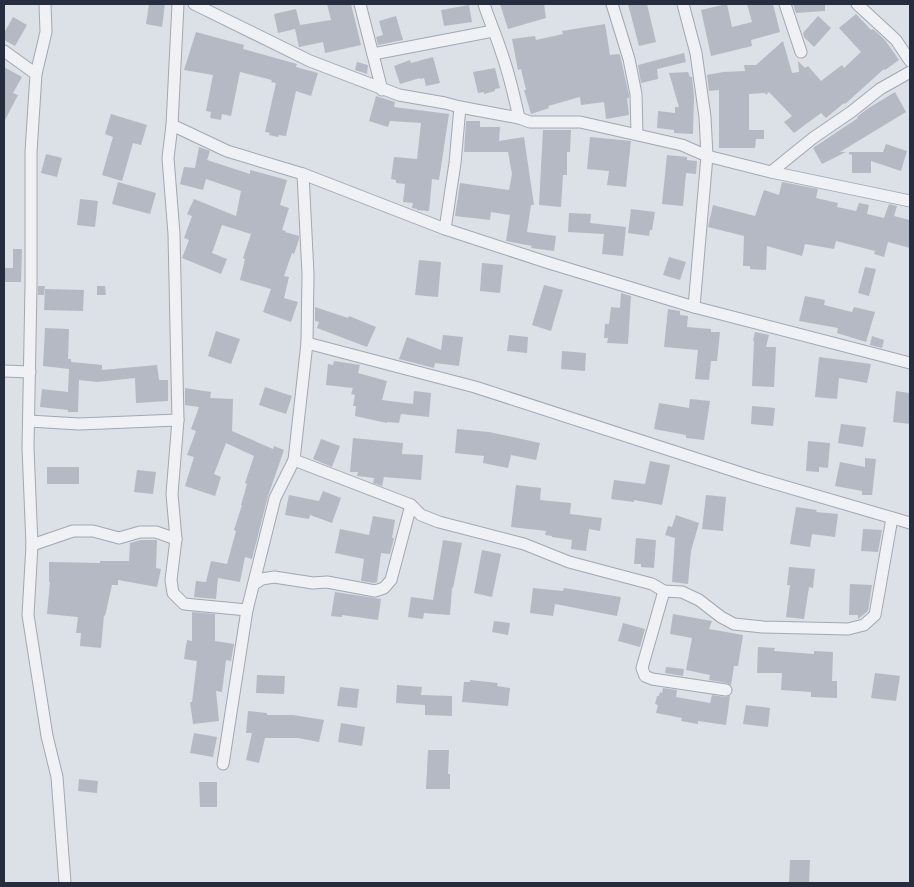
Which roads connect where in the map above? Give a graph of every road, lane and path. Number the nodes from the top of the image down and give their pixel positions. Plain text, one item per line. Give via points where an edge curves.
1 (45, 4) edge
2 (178, 4) edge
3 (194, 4) edge
4 (360, 4) edge
5 (484, 4) edge
6 (612, 4) edge
7 (683, 4) edge
8 (785, 4) edge
9 (857, 4) edge
10 (492, 31) junction
11 (4, 51) edge
12 (801, 52) dead end
13 (373, 54) junction
14 (910, 61) edge
15 (910, 72) edge
16 (36, 74) junction
17 (382, 90) junction
18 (460, 107) junction
19 (518, 118) junction
20 (172, 125) junction
21 (638, 134) junction
22 (708, 156) junction
23 (771, 172) junction
24 (303, 174) junction
25 (910, 201) edge
26 (445, 229) junction
27 (694, 307) junction
28 (307, 343) junction
29 (910, 363) edge
30 (4, 371) edge
31 (30, 372) junction
32 (178, 420) junction
33 (29, 421) junction
34 (294, 460) junction
35 (411, 505) junction
36 (892, 518) junction
37 (910, 523) edge
38 (176, 538) junction
39 (32, 545) junction
40 (254, 584) junction
41 (664, 591) junction
42 (247, 610) junction
43 (726, 690) dead end
44 (223, 764) dead end
45 (65, 883) edge

1 - 16 street via 46,32
2 - 20 street
3 - 17 street via 310,60
4 - 13 street
5 - 10 street
6 - 21 street via 629,59 636,94
7 - 22 street via 696,53
8 - 12 street
9 - 14 street via 896,40
10 - 13 street
10 - 19 street via 513,89
11 - 16 street
13 - 17 street
15 - 23 street via 880,89
16 - 31 street via 31,152
17 - 18 street
18 - 19 street
18 - 26 street
19 - 21 street via 530,122 580,122
20 - 24 street via 227,152
20 - 32 street via 168,158 174,234
21 - 22 street via 682,145
22 - 23 street
22 - 27 street
23 - 25 street
24 - 26 street
24 - 28 street via 308,274
26 - 27 street
27 - 29 street
28 - 34 street
28 - 36 street via 475,386 747,475
30 - 31 street
31 - 33 street
32 - 33 street via 79,424
32 - 38 street via 172,494
33 - 39 street
34 - 35 street
34 - 40 street via 275,498
35 - 40 street via 391,580 384,588 375,591 274,577
35 - 41 street via 422,515 440,522 524,544 569,562 652,584
36 - 37 street
36 - 41 street via 874,616 864,625 848,630 734,624 699,600 682,592
38 - 39 street via 156,532 140,532 119,538 93,531 73,531
38 - 42 street via 171,580 178,600 184,604
39 - 45 street via 28,616 47,736 57,777
40 - 42 street
41 - 43 street via 642,668 645,676
42 - 44 street

